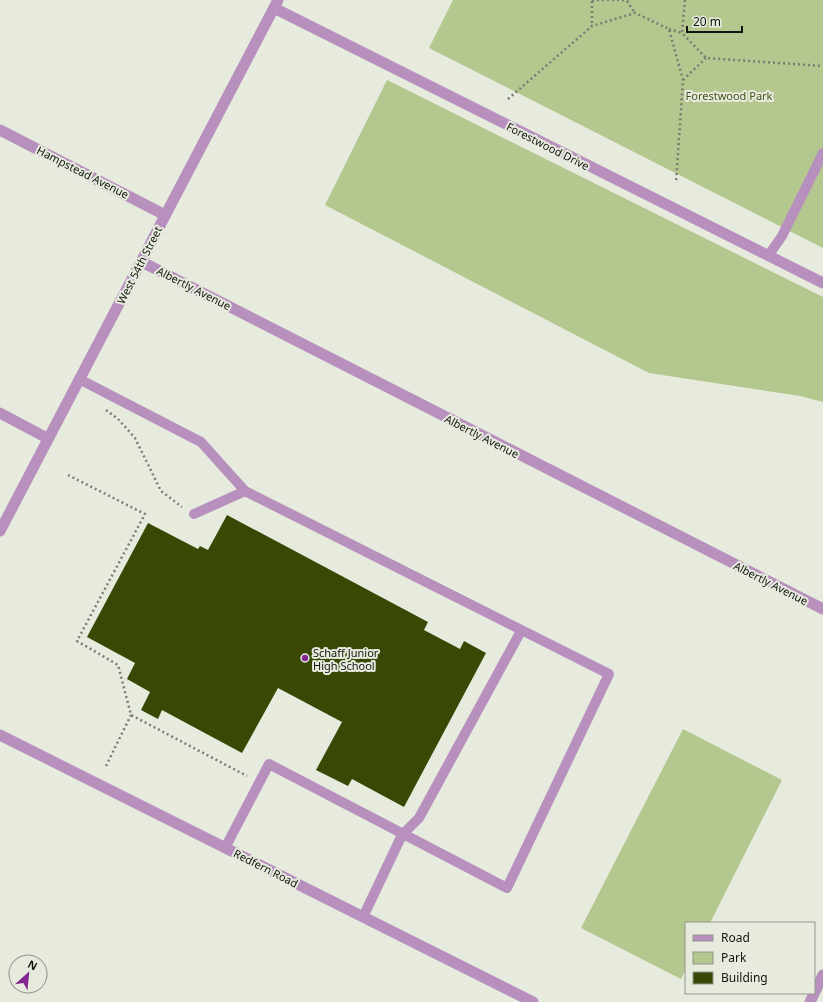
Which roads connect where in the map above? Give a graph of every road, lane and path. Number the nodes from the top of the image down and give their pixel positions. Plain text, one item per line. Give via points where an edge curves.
1 (592, 0) edge
2 (685, 0) edge
3 (628, 1) edge
4 (276, 4) edge
5 (635, 13) junction
6 (592, 26) junction
7 (669, 29) junction
8 (682, 33) junction
9 (706, 58) junction
10 (823, 66) edge
11 (683, 80) junction
12 (508, 98) dead end
13 (0, 130) edge
14 (823, 153) edge
15 (676, 183) dead end
16 (165, 215) junction
17 (768, 256) junction
18 (142, 262) junction
19 (823, 283) edge
20 (79, 379) junction
21 (103, 408) dead end
22 (0, 413) edge
23 (48, 438) junction
24 (68, 475) dead end
25 (245, 491) junction
26 (194, 514) joint
27 (0, 531) edge
28 (823, 609) edge
29 (521, 631) junction
30 (131, 715) junction
31 (0, 735) edge
32 (106, 766) dead end
33 (260, 782) junction
34 (402, 834) junction
35 (225, 848) junction
36 (363, 917) junction
37 (823, 975) edge
38 (815, 992) edge
39 (533, 1002) edge

1 - 3 path
1 - 6 path
2 - 8 path
3 - 5 path
4 - 16 street, West 54th Street
4 - 17 street, Forestwood Drive
5 - 6 path
5 - 7 path
6 - 12 path
7 - 8 path
7 - 11 path
8 - 9 path
9 - 10 path
9 - 11 path
11 - 15 path
13 - 16 street, Hampstead Avenue
14 - 17 lane via 782,236
16 - 18 street, West 54th Street
17 - 19 street, Forestwood Drive
18 - 20 street, West 54th Street
18 - 28 street, Albertly Avenue
20 - 23 street, West 54th Street
20 - 25 lane via 201,442
21 - 26 path via 135,438 161,491
22 - 23 street
23 - 27 street, West 54th Street
24 - 30 path via 145,514 76,641 118,665
25 - 26 lane
25 - 29 lane
29 - 34 lane via 419,818
29 - 34 lane via 609,674 507,888
30 - 32 path
30 - 33 path
31 - 35 street, Redfern Road
33 - 34 lane via 269,764
33 - 35 lane
34 - 36 lane
35 - 36 street, Redfern Road
36 - 39 street, Redfern Road
37 - 38 street

